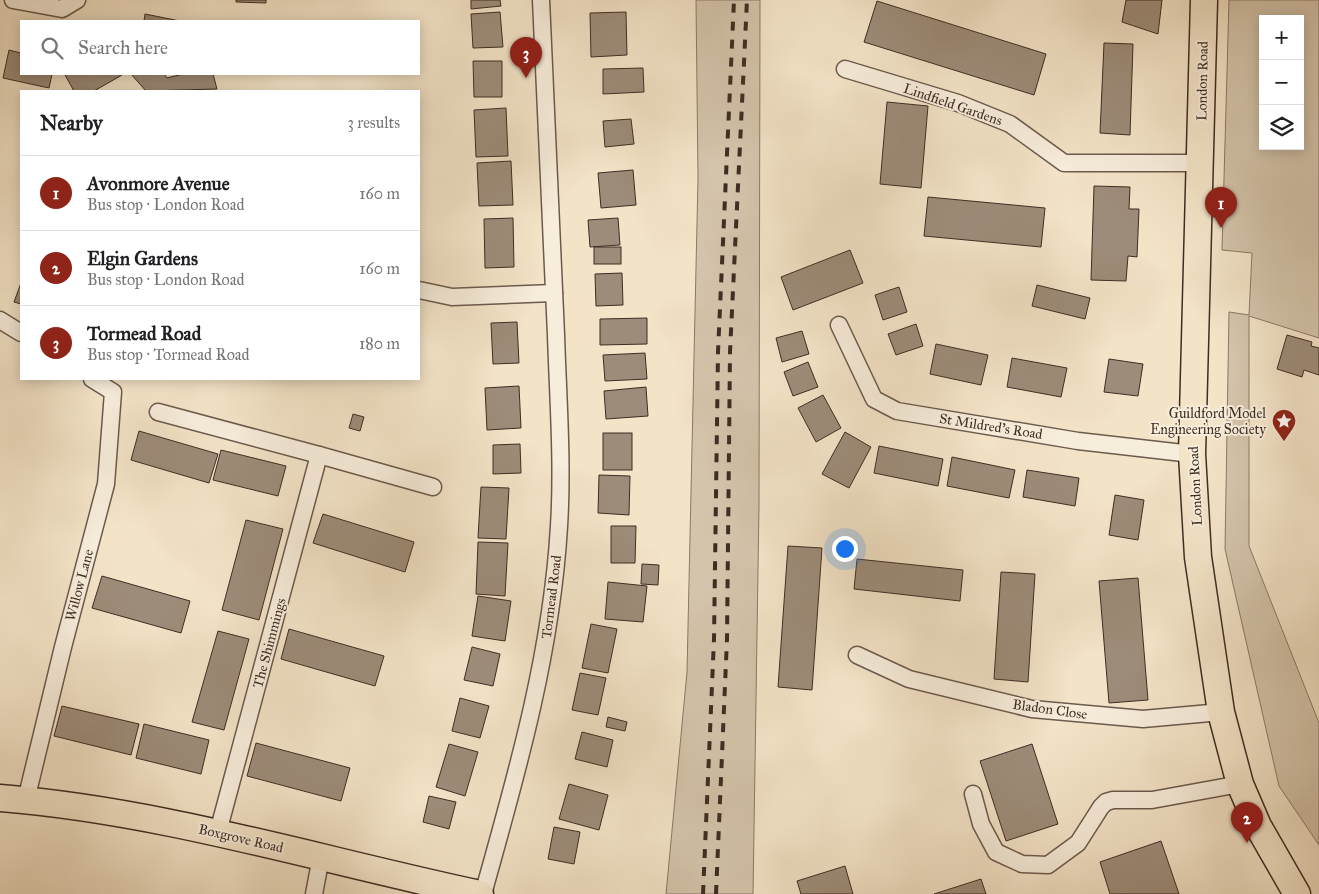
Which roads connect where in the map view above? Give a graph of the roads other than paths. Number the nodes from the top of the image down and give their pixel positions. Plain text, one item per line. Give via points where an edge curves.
1 (13, 0) edge
2 (77, 0) edge
3 (541, 0) edge
4 (1204, 0) edge
5 (845, 69) dead end
6 (1200, 163) junction
7 (420, 290) edge
8 (554, 293) junction
9 (0, 320) edge
10 (840, 325) dead end
11 (20, 332) edge
12 (94, 380) edge
13 (158, 412) dead end
14 (1192, 454) junction
15 (319, 455) junction
16 (433, 487) dead end
17 (857, 655) dead end
18 (1221, 712) junction
19 (1240, 784) junction
20 (973, 794) dead end
21 (0, 798) edge
22 (26, 800) junction
23 (218, 832) junction
24 (321, 857) junction
25 (314, 894) edge
26 (482, 894) edge
27 (1297, 894) edge

1 - 2 street via 62,9
3 - 8 street, Tormead Road
4 - 6 main road, London Road
5 - 6 street, Lindfield Gardens via 958,103 1010,124 1064,162
6 - 14 main road, London Road
7 - 8 street via 452,297
8 - 26 street, Tormead Road via 559,525 551,607 525,737
9 - 11 street
10 - 14 street, St Mildred's Road via 874,399 897,411 1078,441
12 - 22 street, Willow Lane via 113,392 106,484
13 - 15 street
14 - 18 main road, London Road via 1198,557
15 - 16 street
15 - 23 street, The Shimmings
17 - 18 street, Bladon Close via 908,679 1032,709 1143,719
18 - 19 main road, London Road
19 - 20 street via 1152,800 1106,802 1078,844 1048,865 1022,864 996,852 981,824
19 - 27 main road, London Road via 1258,826
21 - 22 main road, Boxgrove Road
22 - 23 main road, Boxgrove Road via 117,812
23 - 24 main road, Boxgrove Road
24 - 25 street
24 - 26 main road, Boxgrove Road

